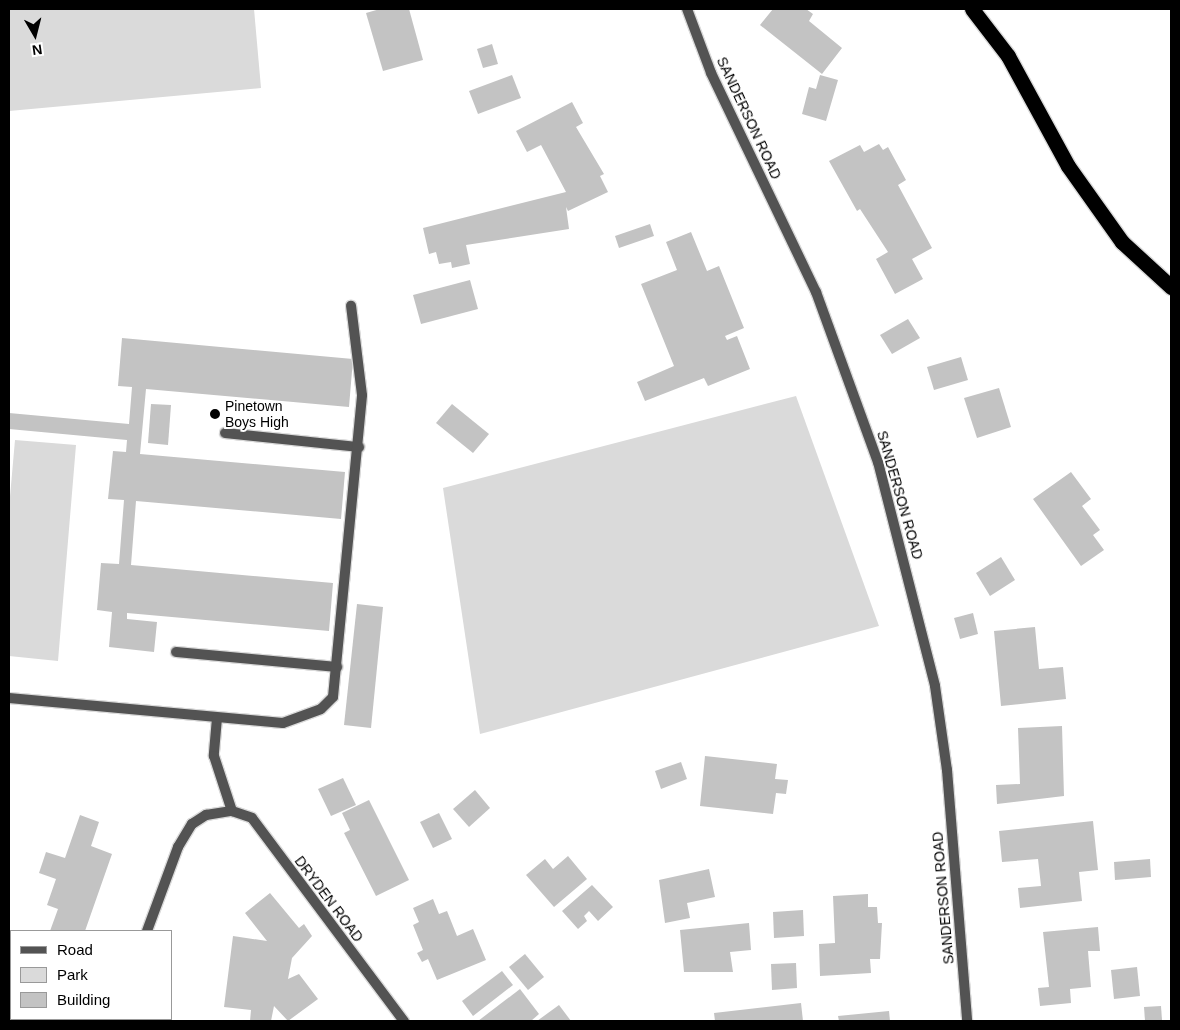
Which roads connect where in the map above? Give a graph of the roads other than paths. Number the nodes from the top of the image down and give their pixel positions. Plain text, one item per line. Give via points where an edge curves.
1 (687, 9) edge
2 (972, 9) edge
3 (1171, 287) edge
4 (351, 306) dead end
5 (225, 433) dead end
6 (359, 447) junction
7 (176, 652) dead end
8 (337, 667) junction
9 (9, 698) edge
10 (217, 718) junction
11 (227, 811) junction
12 (147, 930) edge
13 (404, 1021) edge
14 (967, 1021) edge

1 - 14 street, SANDERSON ROAD via 711,73 816,292 881,472 935,686 947,770
2 - 3 highway via 1008,56 1068,166 1122,242
4 - 6 street via 361,357
5 - 6 street
6 - 8 street
7 - 8 street
8 - 10 street via 332,697 308,716 283,722
9 - 10 street
10 - 11 street via 214,756
11 - 12 street via 192,824 178,846
11 - 13 street, DRYDEN ROAD via 252,818

